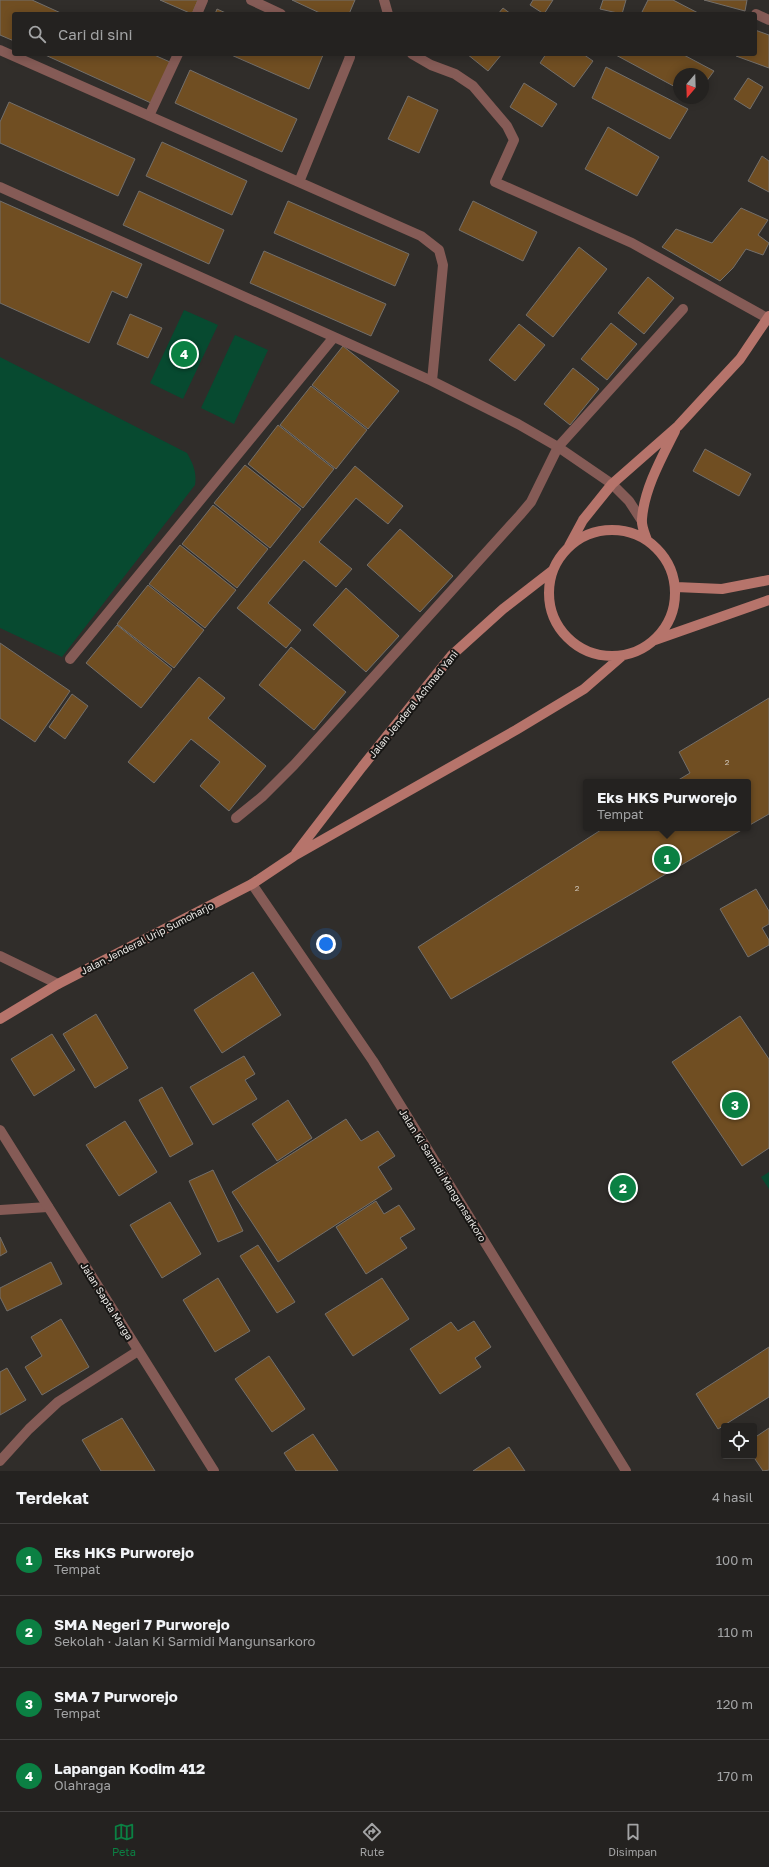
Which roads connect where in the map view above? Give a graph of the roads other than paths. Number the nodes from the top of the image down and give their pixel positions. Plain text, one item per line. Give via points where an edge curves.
1 (203, 0) edge
2 (251, 0) edge
3 (384, 0) edge
4 (198, 12) edge
5 (277, 12) edge
6 (387, 12) edge
7 (757, 14) edge
8 (769, 20) edge
9 (0, 50) edge
10 (12, 55) edge
11 (14, 56) edge
12 (177, 56) edge
13 (350, 56) edge
14 (415, 56) edge
15 (149, 116) junction
16 (299, 182) junction
17 (0, 187) edge
18 (683, 309) dead end
19 (768, 317) edge
20 (334, 337) junction
21 (432, 381) junction
22 (678, 426) junction
23 (558, 447) junction
24 (612, 484) junction
25 (642, 521) junction
26 (647, 540) junction
27 (568, 548) junction
28 (552, 571) junction
29 (769, 580) edge
30 (676, 587) junction
31 (769, 600) edge
32 (655, 640) junction
33 (622, 656) junction
34 (70, 659) dead end
35 (236, 818) dead end
36 (294, 856) junction
37 (252, 884) junction
38 (0, 956) edge
39 (58, 984) junction
40 (0, 1019) edge
41 (0, 1130) edge
42 (48, 1207) junction
43 (0, 1210) edge
44 (138, 1351) junction
45 (0, 1461) edge
46 (214, 1471) edge
47 (626, 1471) edge

1 - 4 street
2 - 5 street
3 - 6 street
7 - 8 street
9 - 10 street
11 - 15 street
12 - 15 street
13 - 16 street
14 - 19 street via 455,74 473,86 507,126 514,140 494,182 632,243
15 - 16 street
16 - 21 street via 421,236 439,250 443,265
17 - 20 street
18 - 23 street
19 - 22 main road via 740,359
20 - 21 street
20 - 34 street
21 - 23 street
22 - 24 main road
22 - 25 main road via 656,469
23 - 24 street
23 - 35 street via 531,502 520,515 294,765
24 - 25 street via 629,501
24 - 27 main road via 584,520
25 - 26 main road
26 - 27 main road via 627,532 606,530 585,536
26 - 30 main road via 662,555 671,570
27 - 28 main road via 558,558
28 - 33 main road via 548,593 552,614 563,633 580,648 600,655
28 - 36 main road, Jalan Jenderal Achmad Yani via 503,609 452,656
29 - 30 main road via 722,589
30 - 32 main road via 674,607 667,625
31 - 32 main road
32 - 33 main road via 639,650
33 - 36 main road, Jalan Jenderal Urip Sumoharjo via 584,689 558,705
36 - 37 main road, Jalan Jenderal Urip Sumoharjo
37 - 39 main road, Jalan Jenderal Urip Sumoharjo
37 - 47 street, Jalan Ki Sarmidi Mangunsarkoro via 373,1061
38 - 39 street
39 - 40 main road, Jalan Jenderal Urip Sumoharjo
41 - 42 street, Jalan Sapta Marga
42 - 43 street
42 - 44 street, Jalan Sapta Marga
44 - 45 street via 58,1402
44 - 46 street, Jalan Sapta Marga

